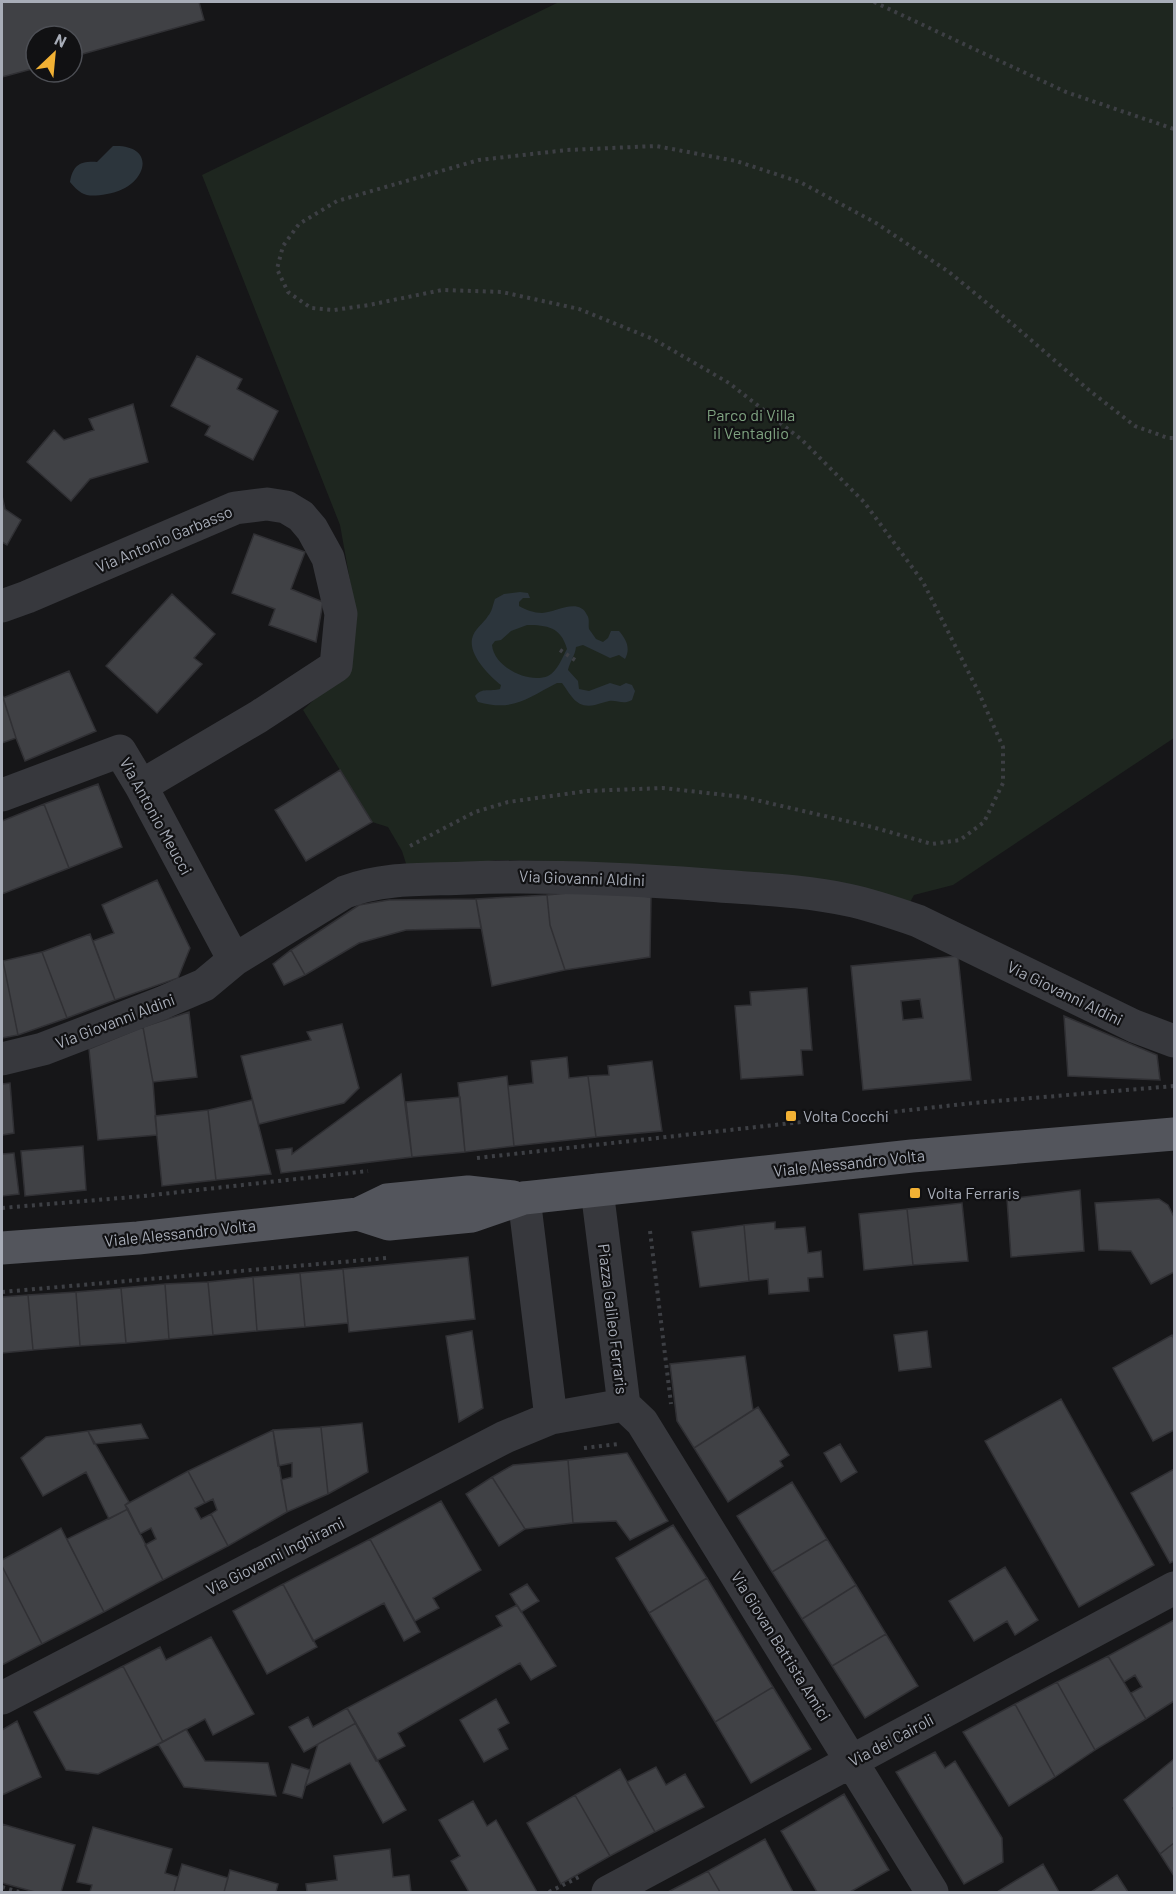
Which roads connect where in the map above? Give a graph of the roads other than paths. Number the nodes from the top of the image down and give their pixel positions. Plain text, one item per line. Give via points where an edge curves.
1 (2, 606) edge
2 (141, 786) junction
3 (2, 795) edge
4 (234, 960) junction
5 (1174, 1041) edge
6 (2, 1059) edge
7 (1174, 1134) edge
8 (597, 1190) junction
9 (524, 1198) junction
10 (2, 1248) edge
11 (624, 1405) junction
12 (551, 1418) junction
13 (1174, 1588) edge
14 (2, 1698) edge
15 (851, 1761) junction
16 (608, 1893) edge
17 (932, 1893) edge

1 - 2 street, Via Antonio Garbasso via 235,508 267,504 286,507 312,528 328,558 341,614 336,666
2 - 3 street, Via Antonio Meucci via 120,751
2 - 4 street, Via Antonio Meucci
4 - 5 street, Via Giovanni Aldini via 345,892 409,879 615,878 808,893 885,909 918,921 1134,1026
4 - 6 street, Via Giovanni Aldini via 204,985 162,1003 44,1049
7 - 8 main road, Viale Alessandro Volta via 912,1156
8 - 9 main road, Viale Alessandro Volta
8 - 11 street, Piazza Galileo Ferraris
9 - 10 main road, Viale Alessandro Volta via 472,1216 389,1224 358,1214
9 - 12 street
11 - 12 street, Piazza Galileo Ferraris
11 - 15 street, Via Giovan Battista Amici via 642,1422
12 - 14 street, Via Giovanni Inghirami via 505,1437
13 - 15 street, Via dei Cairoli
15 - 16 street, Via dei Cairoli
15 - 17 street, Via Giovan Battista Amici

